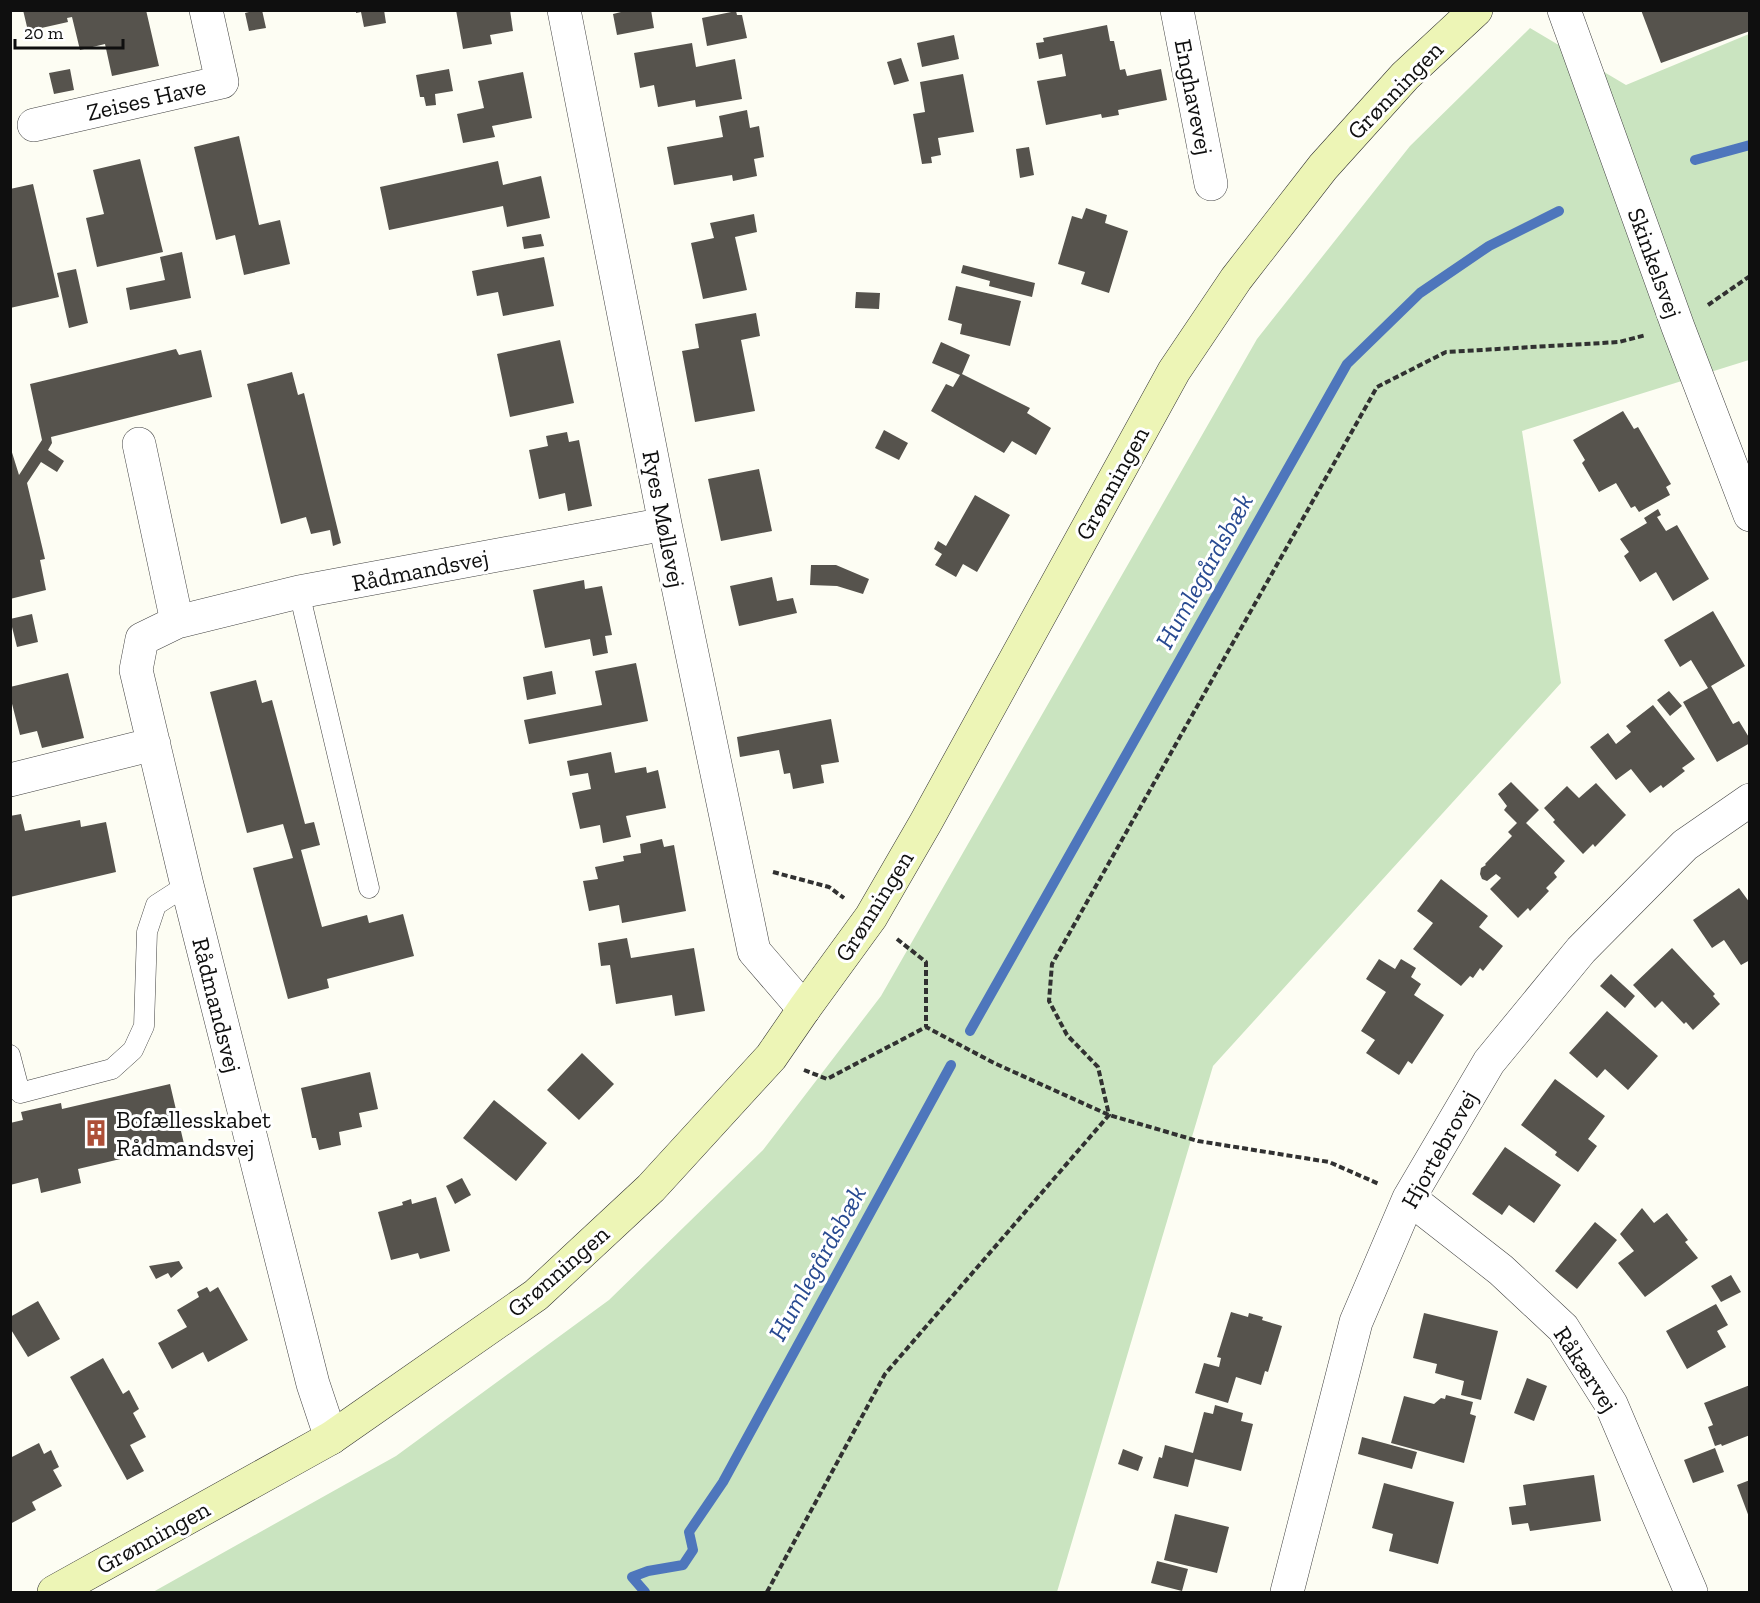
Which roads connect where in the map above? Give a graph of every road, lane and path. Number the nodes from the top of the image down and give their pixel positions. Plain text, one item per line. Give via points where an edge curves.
1 (206, 10) edge
2 (564, 10) edge
3 (1177, 10) edge
4 (1476, 10) edge
5 (1564, 10) edge
6 (34, 125) dead end
7 (1211, 184) dead end
8 (1749, 276) edge
9 (1678, 327) junction
10 (139, 444) dead end
11 (1749, 514) edge
12 (665, 524) junction
13 (298, 592) junction
14 (177, 622) junction
15 (154, 744) junction
16 (10, 780) edge
17 (1749, 800) edge
18 (735, 862) junction
19 (187, 885) junction
20 (369, 888) dead end
21 (871, 917) junction
22 (804, 1010) junction
23 (926, 1027) junction
24 (10, 1055) edge
25 (771, 1057) junction
26 (1109, 1115) junction
27 (1409, 1198) junction
28 (331, 1438) junction
29 (54, 1593) edge
30 (767, 1593) edge
31 (1287, 1593) edge
32 (1691, 1593) edge

1 - 6 street, Zeises Have via 222,82
2 - 12 street, Ryes Møllevej
3 - 7 street, Enghavevej
4 - 21 street, Grønningen via 1405,76 1323,167 1196,337
5 - 9 street, Skinkelsvej
8 - 9 path
9 - 11 street, Skinkelsvej
9 - 26 path via 1619,342 1446,352 1377,387 1052,964 1049,1001 1067,1035 1098,1067
10 - 14 street
12 - 13 street, Rådmandsvej
12 - 18 street, Ryes Møllevej
13 - 14 street, Rådmandsvej
13 - 20 lane
14 - 15 street, Rådmandsvej via 141,639 136,670
15 - 16 street
15 - 19 street, Rådmandsvej
17 - 27 street, Hjortebrovej via 1685,846 1581,950 1489,1062
18 - 21 path via 829,887
18 - 22 street, Ryes Møllevej via 754,951
19 - 24 lane via 156,905 147,932 144,1026 133,1050 112,1068 20,1093
19 - 28 street, Rådmandsvej via 313,1384
21 - 22 street, Grønningen
21 - 23 path via 926,962
22 - 25 street, Grønningen
23 - 25 path via 827,1079
23 - 26 path
25 - 28 street, Grønningen via 651,1188 536,1295
26 - 27 path via 1198,1142 1329,1162
26 - 30 path via 885,1374
27 - 31 street, Hjortebrovej via 1356,1322
27 - 32 street, Råkærvej via 1501,1270 1563,1328 1611,1404
28 - 29 street, Grønningen

